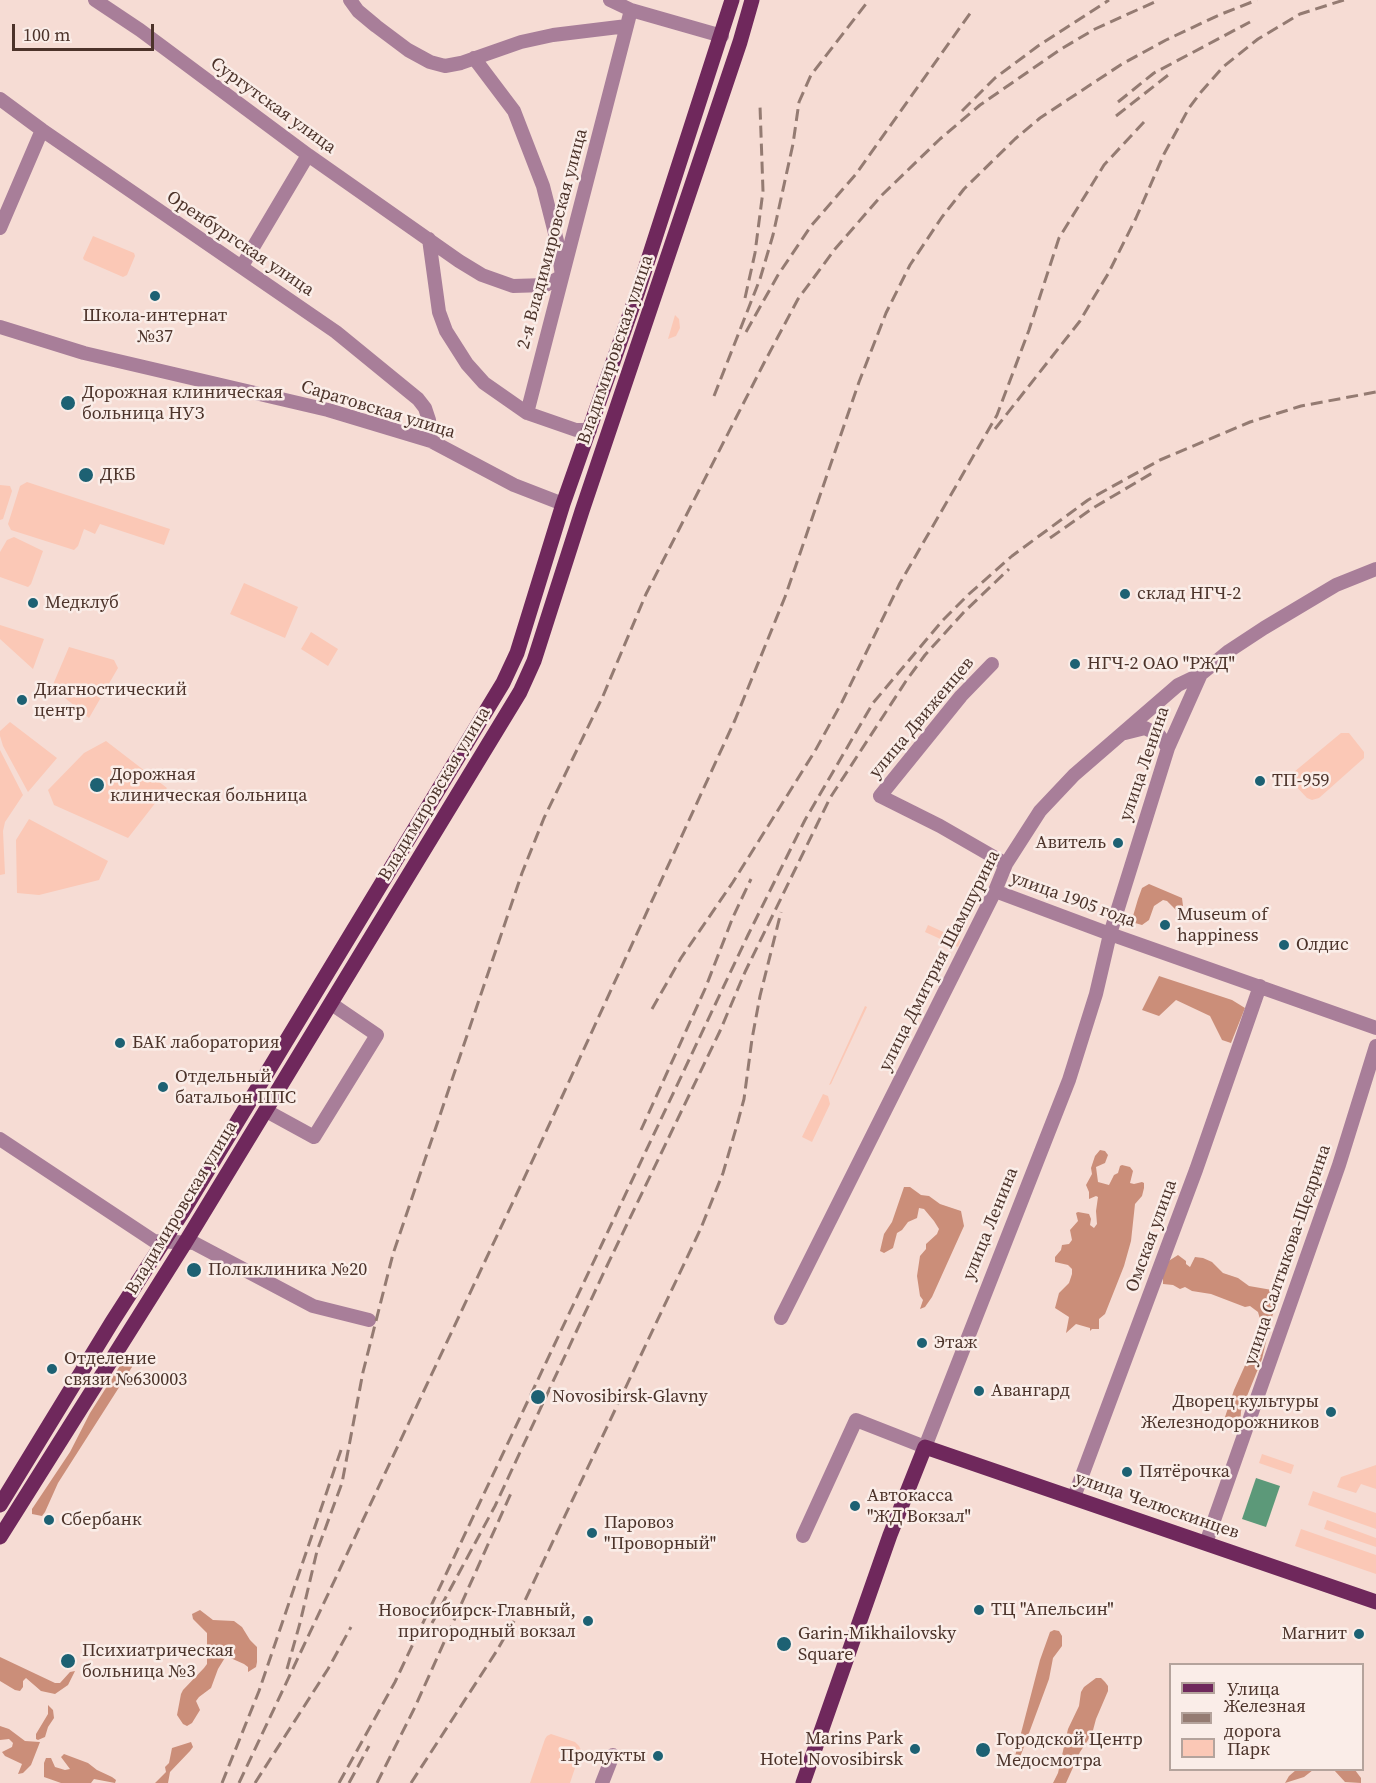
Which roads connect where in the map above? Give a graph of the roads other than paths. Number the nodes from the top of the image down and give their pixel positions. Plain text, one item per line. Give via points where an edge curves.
1 (95, 0) edge
2 (350, 0) edge
3 (610, 0) edge
4 (732, 0) edge
5 (752, 0) edge
6 (631, 10) junction
7 (627, 26) junction
8 (722, 36) junction
9 (474, 58) junction
10 (0, 99) edge
11 (42, 130) junction
12 (308, 155) junction
13 (4, 203) edge
14 (0, 228) edge
15 (429, 239) junction
16 (242, 266) junction
17 (562, 276) junction
18 (0, 327) edge
19 (526, 413) junction
20 (590, 430) junction
21 (431, 441) junction
22 (563, 504) junction
23 (1376, 569) edge
24 (992, 664) dead end
25 (1201, 674) junction
26 (1125, 733) junction
27 (1168, 748) junction
28 (1006, 864) junction
29 (996, 891) junction
30 (1110, 934) junction
31 (1260, 986) junction
32 (336, 1007) dead end
33 (1376, 1028) edge
34 (1376, 1046) edge
35 (272, 1114) dead end
36 (0, 1140) edge
37 (164, 1242) junction
38 (185, 1243) junction
39 (781, 1318) dead end
40 (369, 1320) dead end
41 (925, 1447) junction
42 (1074, 1497) junction
43 (0, 1505) edge
44 (803, 1536) dead end
45 (0, 1537) edge
46 (1206, 1543) junction
47 (1376, 1602) edge
48 (613, 1755) dead end
49 (602, 1783) edge
50 (803, 1783) edge

1 - 12 street, Сургутская улица
2 - 9 street via 376,26 430,62 445,66
3 - 6 street
4 - 8 main road, Владимировская улица
5 - 38 main road, Владимировская улица via 520,692
6 - 7 street, 2-я Владимировская улица
6 - 8 street
7 - 9 street via 553,35
7 - 17 street, 2-я Владимировская улица
8 - 20 main road, Владимировская улица
9 - 17 street via 514,111 543,186 558,241
10 - 11 street, Оренбургская улица
11 - 13 street
11 - 16 street, Оренбургская улица
12 - 15 street, Сургутская улица
12 - 16 street
13 - 14 street
15 - 17 street, Сургутская улица via 482,275 513,286 546,285
15 - 19 street via 439,312 447,331 484,383
16 - 21 street, Оренбургская улица via 336,332 418,399 429,420
17 - 19 street, 2-я Владимировская улица
18 - 21 street, Саратовская улица via 84,353 328,410
19 - 20 street via 576,430
20 - 22 main road, Владимировская улица
21 - 22 street, Саратовская улица via 514,485
22 - 37 main road, Владимировская улица via 517,653 502,683
23 - 25 street via 1336,585 1264,628
24 - 28 street, улица Движенцев via 880,796
25 - 26 street, улица Дмитрия Шамшурина via 1178,685
25 - 27 street, улица Ленина
26 - 27 street via 1145,728 1159,735
26 - 28 street, улица Дмитрия Шамшурина via 1040,811
27 - 30 street, улица Ленина
28 - 29 street, улица Дмитрия Шамшурина
29 - 30 street, улица 1905 года
29 - 39 street, улица Дмитрия Шамшурина
30 - 31 street, улица 1905 года
30 - 41 street, улица Ленина via 1069,1080
31 - 33 street, улица 1905 года
31 - 42 street, Омская улица
32 - 35 street via 377,1035 314,1137
34 - 46 street, улица Салтыкова-Щедрина via 1339,1166
36 - 37 street via 154,1241
37 - 38 street
37 - 43 main road, Владимировская улица
38 - 40 street via 194,1243 313,1306
38 - 45 main road, Владимировская улица
41 - 42 main road, улица Челюскинцев
41 - 44 street via 856,1420
41 - 50 main road, улица Ленина
42 - 46 main road, улица Челюскинцев
46 - 47 main road, улица Челюскинцев
48 - 49 street

